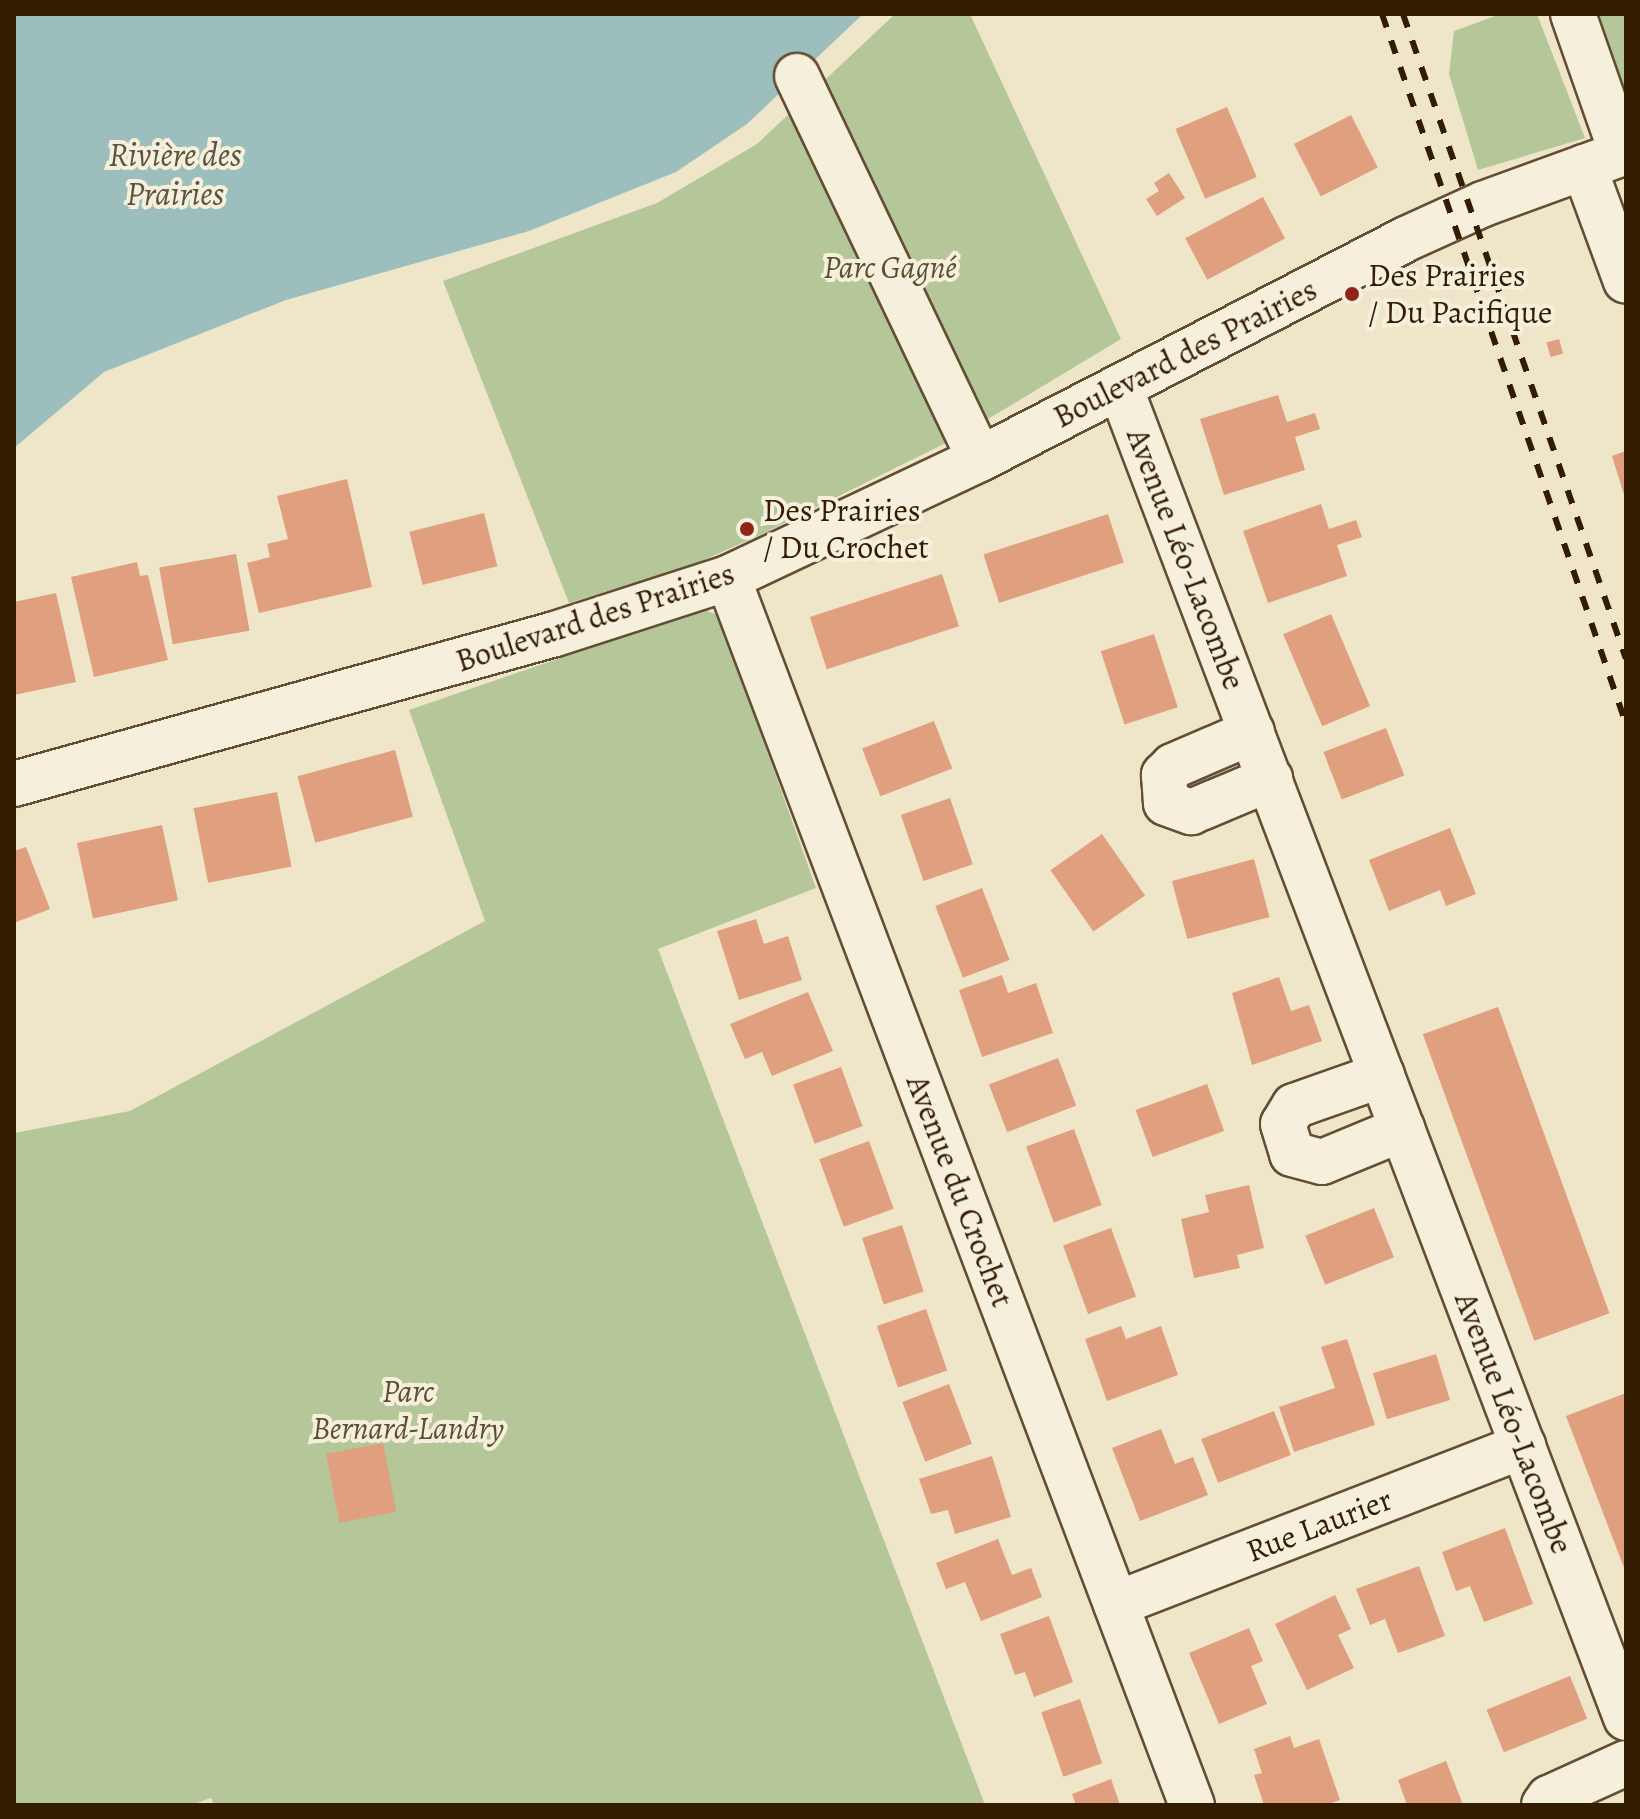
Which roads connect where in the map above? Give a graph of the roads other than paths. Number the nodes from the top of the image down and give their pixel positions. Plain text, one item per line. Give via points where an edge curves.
1 (1573, 14) edge
2 (797, 76) dead end
3 (1611, 158) edge
4 (1626, 281) edge
5 (1120, 387) junction
6 (980, 459) junction
7 (728, 578) junction
8 (1252, 732) junction
9 (1270, 779) junction
10 (14, 784) edge
11 (1382, 1075) junction
12 (1402, 1129) junction
13 (1523, 1446) junction
14 (1116, 1604) junction
15 (1626, 1718) edge
16 (1626, 1763) edge
17 (1192, 1805) edge
18 (1544, 1805) edge

1 - 3 street
2 - 6 street
3 - 4 street
3 - 5 street, Boulevard des Prairies via 1417,233
5 - 6 street, Boulevard des Prairies
5 - 8 street, Avenue Léo-Lacombe
6 - 7 street, Boulevard des Prairies
7 - 10 street, Boulevard des Prairies via 555,634
7 - 14 street, Avenue du Crochet
8 - 9 street, Avenue Léo-Lacombe
8 - 9 street, Avenue Léo-Lacombe via 1173,766 1164,775 1166,803 1191,812
9 - 11 street, Avenue Léo-Lacombe
11 - 12 street, Avenue Léo-Lacombe
11 - 12 street via 1294,1106 1283,1124 1292,1154 1322,1162
12 - 13 street, Avenue Léo-Lacombe
13 - 14 street, Rue Laurier
13 - 15 street, Avenue Léo-Lacombe
14 - 17 street, Avenue du Crochet
16 - 18 street

